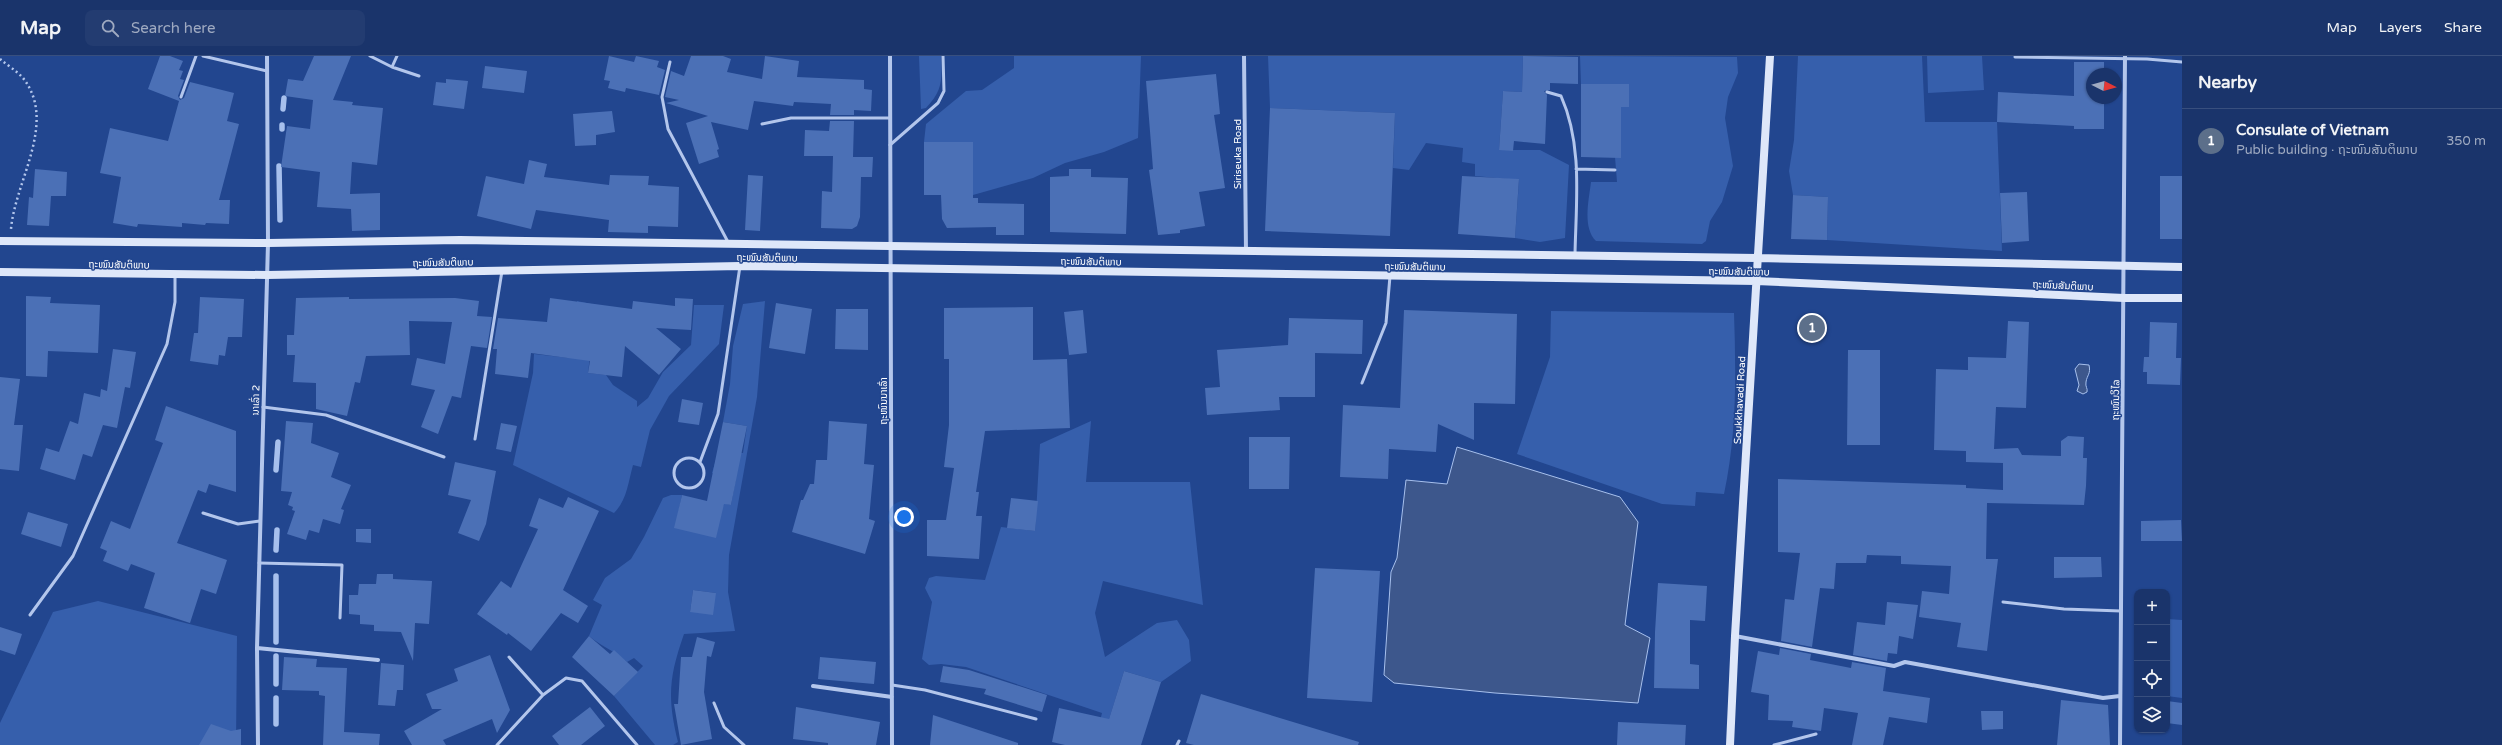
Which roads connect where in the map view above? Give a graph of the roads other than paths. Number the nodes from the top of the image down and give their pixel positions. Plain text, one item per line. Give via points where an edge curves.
1 (196, 56) edge
2 (203, 56) edge
3 (267, 56) edge
4 (370, 56) edge
5 (397, 56) edge
6 (890, 56) edge
7 (943, 56) edge
8 (1244, 56) edge
9 (1770, 56) edge
10 (2015, 57) edge
11 (2125, 57) edge
12 (670, 62) dead end
13 (2182, 62) edge
14 (392, 67) junction
15 (267, 70) junction
16 (419, 76) dead end
17 (1548, 92) dead end
18 (181, 97) dead end
19 (890, 118) junction
20 (762, 124) dead end
21 (890, 145) junction
22 (1576, 169) junction
23 (1615, 170) dead end
24 (0, 241) edge
25 (268, 243) junction
26 (729, 244) junction
27 (890, 246) junction
28 (1246, 252) junction
29 (1575, 256) junction
30 (1757, 258) junction
31 (740, 266) junction
32 (2124, 266) junction
33 (2182, 267) edge
34 (890, 268) junction
35 (502, 271) junction
36 (0, 272) edge
37 (175, 275) junction
38 (268, 275) junction
39 (1390, 276) junction
40 (1756, 281) junction
41 (2124, 298) junction
42 (2182, 298) edge
43 (1362, 383) dead end
44 (262, 407) junction
45 (475, 439) dead end
46 (444, 457) dead end
47 (700, 462) junction
48 (202, 514) dead end
49 (260, 522) junction
50 (259, 563) junction
51 (2003, 602) dead end
52 (2121, 611) junction
53 (30, 615) dead end
54 (340, 618) dead end
55 (1734, 636) junction
56 (257, 648) junction
57 (509, 657) dead end
58 (378, 660) dead end
59 (892, 685) junction
60 (813, 686) dead end
61 (542, 695) junction
62 (2120, 696) junction
63 (892, 697) junction
64 (714, 703) dead end
65 (1036, 719) dead end
66 (1816, 734) dead end
67 (1179, 741) dead end
68 (258, 745) edge
69 (497, 745) edge
70 (637, 745) edge
71 (744, 745) edge
72 (892, 745) edge
73 (1177, 745) edge
74 (1730, 745) edge
75 (1774, 745) edge
76 (2120, 745) edge

1 - 18 lane
2 - 15 lane
3 - 15 street, ນາເລົ່າ 2
4 - 14 lane
5 - 14 lane
6 - 19 street, ຖະໜົນນາເລົ່າ
7 - 21 lane via 944,92 938,103
8 - 28 street, Siriseuka Road
9 - 30 street, Soukkhavadi Road
10 - 11 lane
11 - 13 lane
11 - 32 street, ຖະໜົນວິໄລ
12 - 26 lane via 662,97 668,129
14 - 16 lane
15 - 25 street, ນາເລົ່າ 2
17 - 22 lane via 1561,96 1567,109
19 - 20 lane via 791,118
19 - 21 street, ຖະໜົນນາເລົ່າ
21 - 27 street, ຖະໜົນນາເລົ່າ
22 - 23 lane
22 - 29 lane
24 - 25 street, ຖະໜົນສັນຕິພາບ
25 - 26 street, ຖະໜົນສັນຕິພາບ via 460,240
25 - 38 street, ນາເລົ່າ 2
26 - 27 street, ຖະໜົນສັນຕິພາບ
27 - 28 street, ຖະໜົນສັນຕິພາບ
27 - 34 street, ຖະໜົນນາເລົ່າ
28 - 29 street, ຖະໜົນສັນຕິພາບ
29 - 30 street, ຖະໜົນສັນຕິພາບ
30 - 32 street, ຖະໜົນສັນຕິພາບ
30 - 40 street, Soukkhavadi Road
31 - 34 street, ຖະໜົນສັນຕິພາບ
31 - 35 street, ຖະໜົນສັນຕິພາບ
31 - 47 lane via 718,414
32 - 33 street, ຖະໜົນສັນຕິພາບ
32 - 41 street, ຖະໜົນວິໄລ
34 - 39 street, ຖະໜົນສັນຕິພາບ
34 - 59 street, ຖະໜົນນາເລົ່າ
35 - 38 street, ຖະໜົນສັນຕິພາບ
35 - 45 lane
36 - 37 street, ຖະໜົນສັນຕິພາບ
37 - 38 street, ຖະໜົນສັນຕິພາບ
37 - 53 lane via 175,302 167,344 73,556
38 - 44 street, ນາເລົ່າ 2
39 - 40 street, ຖະໜົນສັນຕິພາບ
39 - 43 lane via 1386,323
40 - 41 street, ຖະໜົນສັນຕິພາບ
40 - 55 street, Soukkhavadi Road
41 - 42 street, ຖະໜົນສັນຕິພາບ
41 - 52 street, ຖະໜົນວິໄລ
44 - 46 lane via 326,415
44 - 49 street, ນາເລົ່າ 2
47 - 47 lane via 704,471 699,485 690,488 681,486 674,473 677,463 691,458
48 - 49 lane via 238,524
49 - 50 street, ນາເລົ່າ 2
50 - 54 lane via 342,565
50 - 56 street, ນາເລົ່າ 2
51 - 52 lane via 2064,609
52 - 62 street, ຖະໜົນວິໄລ
55 - 62 street via 1894,666 1905,662 2103,698
55 - 74 street, Soukkhavadi Road
56 - 58 street
56 - 68 street, ນາເລົ່າ 2
57 - 61 lane
59 - 63 street, ຖະໜົນນາເລົ່າ
59 - 65 lane via 925,690
60 - 63 street
61 - 69 lane
61 - 70 lane via 566,678 582,681
62 - 76 street, ຖະໜົນວິໄລ
63 - 72 street, ຖະໜົນນາເລົ່າ
64 - 71 lane via 724,727
66 - 75 lane
67 - 73 lane

